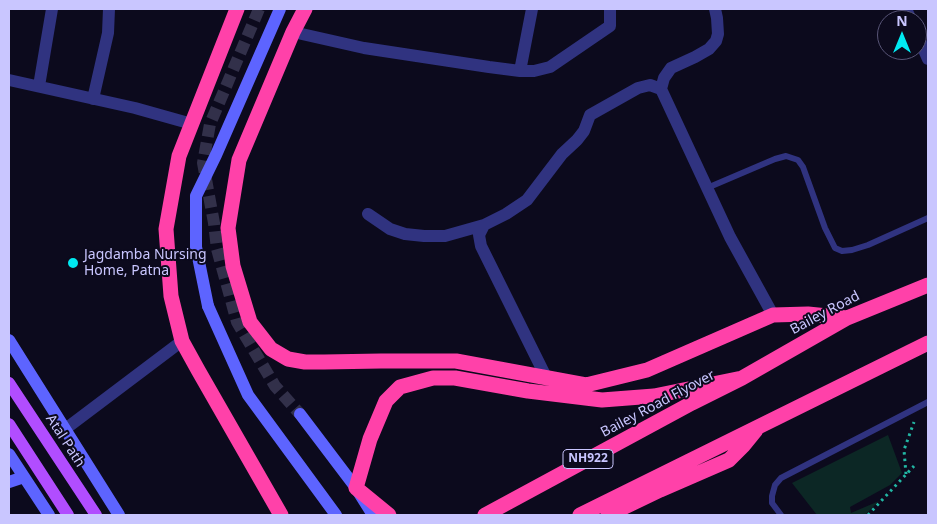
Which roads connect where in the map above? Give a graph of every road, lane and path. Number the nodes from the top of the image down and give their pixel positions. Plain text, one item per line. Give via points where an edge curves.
1 (52, 9) edge
2 (109, 9) edge
3 (237, 9) edge
4 (280, 9) edge
5 (305, 9) edge
6 (532, 9) edge
7 (610, 9) edge
8 (715, 9) edge
9 (293, 32) junction
10 (520, 71) junction
11 (9, 80) edge
12 (39, 86) junction
13 (661, 89) junction
14 (93, 99) junction
15 (192, 124) junction
16 (707, 188) junction
17 (368, 214) dead end
18 (928, 218) edge
19 (484, 225) junction
20 (928, 285) edge
21 (773, 315) junction
22 (847, 318) junction
23 (9, 340) edge
24 (182, 341) junction
25 (928, 342) edge
26 (546, 377) junction
27 (742, 378) junction
28 (9, 383) edge
29 (928, 402) edge
30 (300, 414) tunnel mouth
31 (915, 420) dead end
32 (9, 424) edge
33 (760, 425) junction
34 (64, 430) junction
35 (9, 454) edge
36 (914, 466) dead end
37 (906, 474) junction
38 (24, 477) junction
39 (9, 482) edge
40 (356, 488) junction
41 (49, 515) edge
42 (68, 515) edge
43 (96, 515) edge
44 (119, 515) edge
45 (281, 515) edge
46 (336, 515) edge
47 (372, 515) edge
48 (389, 515) edge
49 (485, 515) edge
50 (580, 515) edge
51 (608, 515) edge
52 (781, 515) edge
53 (868, 515) edge

1 - 12 street
2 - 14 street via 108,33
3 - 15 highway
4 - 46 main road, bridge via 196,196 196,247 208,306 248,395
5 - 9 highway
6 - 10 street
7 - 10 street via 610,26 569,56 550,67
8 - 13 street via 716,41 709,49 672,68
9 - 10 street via 364,48
9 - 26 highway via 239,160 228,228 233,266 250,322 271,349 288,359 305,362 456,361
11 - 12 street
12 - 14 street
13 - 16 street
13 - 19 street via 650,85 638,88 590,115 584,131 527,200
14 - 15 street
15 - 24 highway via 179,156 166,229 171,296
16 - 18 lane via 775,159 786,156 798,160 824,228 835,248 842,251 868,245
16 - 21 street
17 - 19 street via 390,229 424,236 445,236
19 - 26 street via 479,235 481,246
20 - 22 highway, Bailey Road / NH922
21 - 22 highway
21 - 26 highway via 647,370 586,385
22 - 27 highway, Bailey Road / NH922
23 - 34 main road
24 - 34 street
24 - 45 highway
25 - 33 highway
27 - 40 highway via 654,396 602,400 455,378 433,378 400,387 386,401 370,439
27 - 49 highway, Bailey Road Flyover / NH922
28 - 43 main road, Atal Path
29 - 52 lane via 781,478 772,496 772,503
30 - 40 main road
31 - 37 path via 904,450
32 - 42 main road
33 - 50 highway
33 - 51 highway via 729,460
34 - 44 main road
35 - 38 main road
36 - 37 path
37 - 53 path
38 - 39 main road
38 - 41 main road
40 - 47 main road
40 - 48 highway

